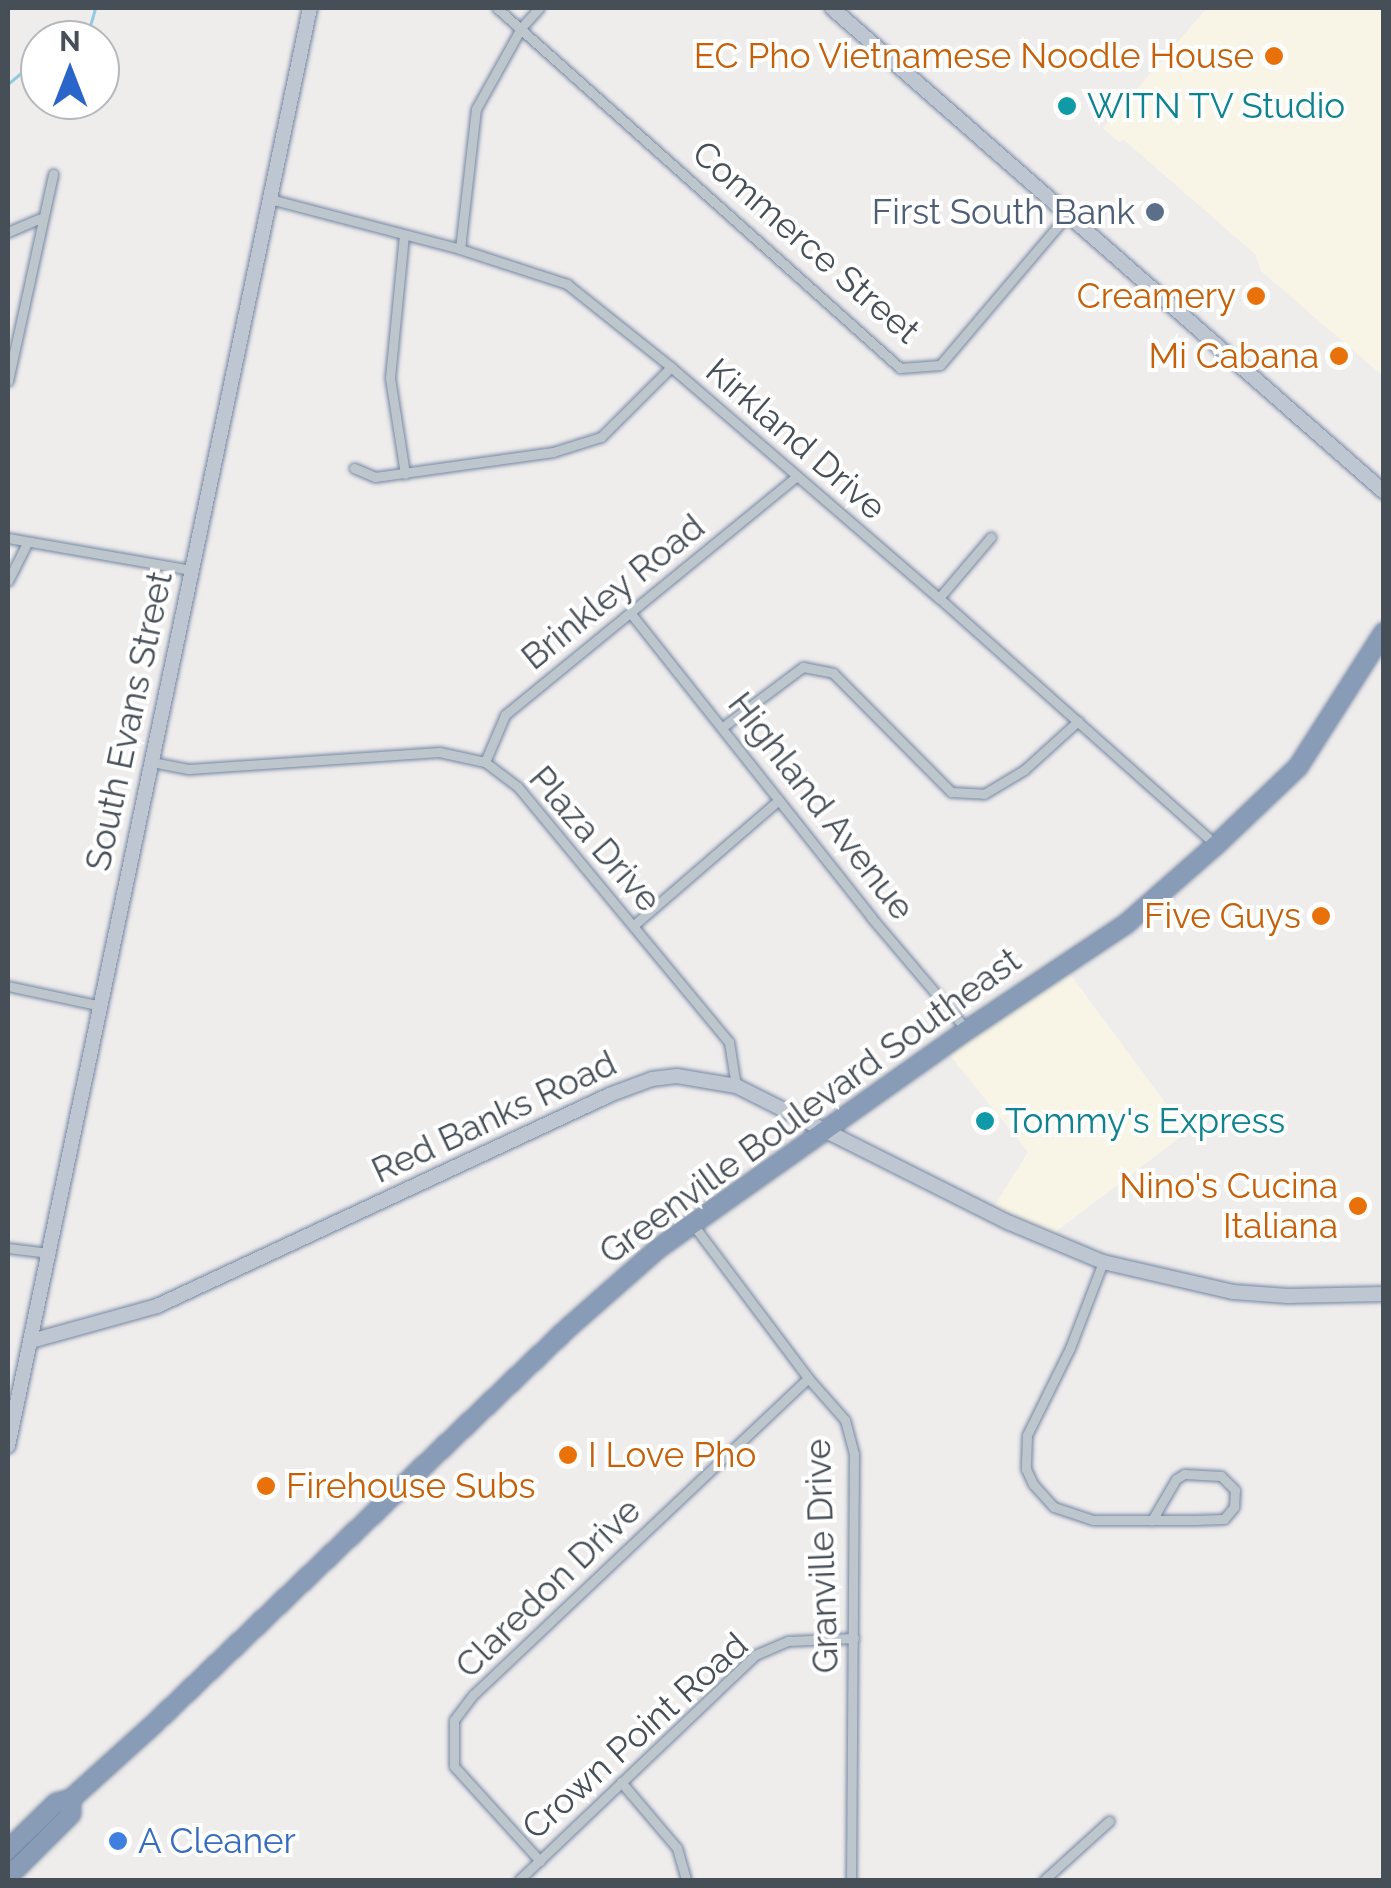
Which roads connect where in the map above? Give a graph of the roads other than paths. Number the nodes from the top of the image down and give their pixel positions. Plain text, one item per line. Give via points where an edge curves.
1 (310, 8) edge
2 (497, 8) edge
3 (539, 8) edge
4 (832, 8) edge
5 (521, 28) junction
6 (53, 174) dead end
7 (270, 198) junction
8 (1068, 215) junction
9 (40, 219) junction
10 (8, 232) edge
11 (404, 235) junction
12 (460, 250) junction
13 (671, 367) junction
14 (8, 381) edge
15 (354, 468) dead end
16 (405, 474) junction
17 (795, 478) junction
18 (1384, 492) edge
19 (991, 536) dead end
20 (8, 538) edge
21 (27, 543) junction
22 (190, 570) junction
23 (8, 581) edge
24 (939, 598) junction
25 (632, 615) junction
26 (1384, 632) edge
27 (1078, 721) junction
28 (724, 726) junction
29 (152, 762) junction
30 (485, 762) junction
31 (779, 800) junction
32 (1216, 845) junction
33 (634, 925) junction
34 (8, 986) edge
35 (101, 1006) junction
36 (967, 1030) junction
37 (736, 1086) junction
38 (826, 1128) junction
39 (691, 1222) junction
40 (8, 1248) edge
41 (49, 1253) junction
42 (1103, 1262) junction
43 (1384, 1294) edge
44 (31, 1341) junction
45 (808, 1378) junction
46 (8, 1446) edge
47 (1152, 1520) junction
48 (854, 1638) junction
49 (621, 1782) junction
50 (71, 1799) junction
51 (1109, 1821) dead end
52 (8, 1850) edge
53 (540, 1861) junction
54 (8, 1877) edge
55 (518, 1880) edge
56 (686, 1880) edge
57 (852, 1880) edge
58 (1044, 1880) edge

1 - 7 main road, South Evans Street
2 - 5 street, Commerce Street
3 - 5 street
4 - 8 main road
5 - 8 street, Commerce Street via 900,368 940,365
5 - 12 street via 476,109
6 - 9 street
7 - 11 street, Kirkland Drive
7 - 22 main road, South Evans Street
8 - 18 main road
9 - 10 street
9 - 14 street
11 - 12 street, Kirkland Drive
11 - 16 street via 390,378
12 - 13 street, Kirkland Drive via 567,284
13 - 16 street via 601,437 553,452
13 - 17 street, Kirkland Drive
15 - 16 street via 376,476
17 - 24 street, Kirkland Drive
17 - 25 street, Brinkley Road
19 - 24 street
20 - 21 street
21 - 22 street
21 - 23 street
22 - 29 main road, South Evans Street
24 - 27 street, Kirkland Drive
25 - 28 street, Highland Avenue
25 - 30 street, Brinkley Road via 505,714
26 - 32 highway, Greenville Boulevard Southeast via 1298,767
27 - 28 street via 1024,770 984,794 951,792 833,674 803,667
27 - 32 street, Kirkland Drive
28 - 31 street, Highland Avenue
29 - 30 street, Plaza Drive via 189,769 439,752
29 - 35 main road, South Evans Street
30 - 33 street, Plaza Drive via 518,787
31 - 33 street
31 - 36 street, Highland Avenue
32 - 36 highway, Greenville Boulevard Southeast via 1126,924
33 - 37 street, Plaza Drive via 729,1042
34 - 35 street
35 - 41 main road, South Evans Street
36 - 38 highway, Greenville Boulevard Southeast
37 - 38 main road, Red Banks Road
37 - 44 main road, Red Banks Road via 677,1076 629,1086 157,1306
38 - 39 highway, Greenville Boulevard Southeast
38 - 42 main road, Red Banks Road via 1010,1223
39 - 45 street, Granville Drive
39 - 50 highway, Greenville Boulevard Southeast via 588,1309
40 - 41 street
41 - 44 main road, South Evans Street
42 - 43 main road, Red Banks Road via 1233,1292
42 - 47 street via 1027,1434 1026,1469 1042,1496 1072,1517
44 - 46 main road, South Evans Street
45 - 48 street, Granville Drive via 845,1420 854,1454
45 - 53 street, Claredon Drive via 454,1720 454,1766
47 - 47 street via 1224,1519 1234,1507 1235,1490 1221,1476 1184,1474
48 - 49 street, Crown Point Road via 788,1640 755,1655
48 - 57 street, Granville Drive
49 - 53 street, Crown Point Road
49 - 56 street via 678,1848
50 - 52 highway via 56,1803
50 - 54 highway, Greenville Boulevard Southeast via 71,1814
51 - 58 street
53 - 55 street, Crown Point Road

